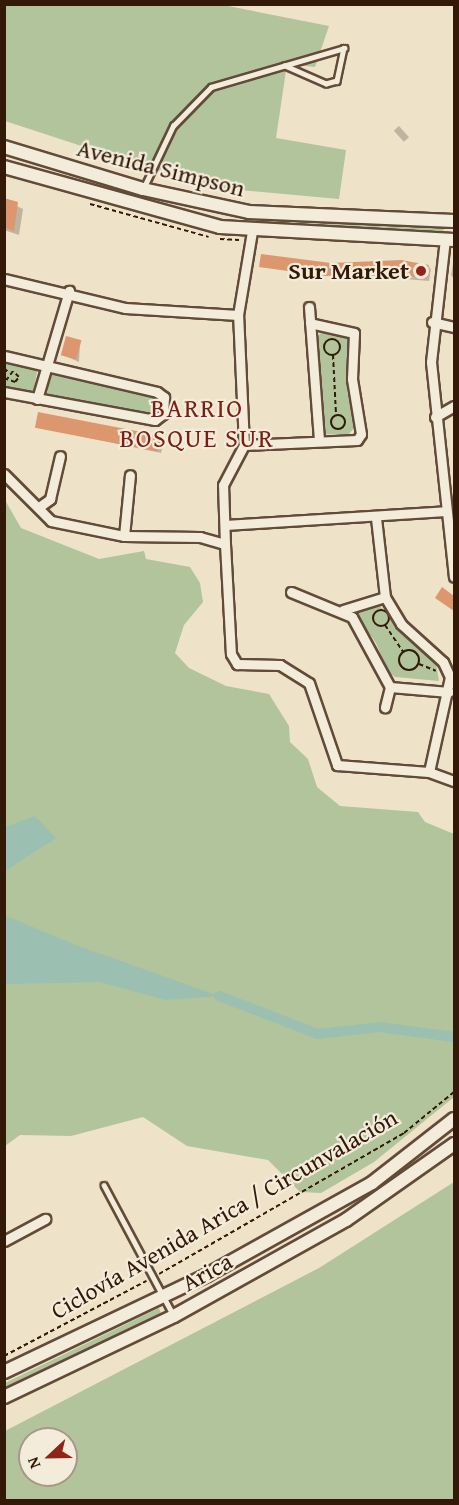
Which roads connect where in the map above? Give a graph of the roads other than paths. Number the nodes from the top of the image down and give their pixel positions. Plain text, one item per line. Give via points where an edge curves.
1 (285, 66) junction
2 (4, 147) edge
3 (4, 167) edge
4 (143, 189) junction
5 (249, 212) junction
6 (454, 221) edge
7 (454, 228) edge
8 (252, 231) junction
9 (450, 240) edge
10 (4, 279) edge
11 (69, 291) junction
12 (309, 307) dead end
13 (238, 315) junction
14 (432, 322) junction
15 (310, 323) junction
16 (454, 327) edge
17 (4, 356) edge
18 (47, 366) junction
19 (4, 392) edge
20 (37, 399) junction
21 (454, 405) edge
22 (435, 417) junction
23 (318, 440) junction
24 (244, 445) junction
25 (60, 456) dead end
26 (4, 474) edge
27 (130, 475) dead end
28 (39, 507) junction
29 (446, 511) junction
30 (376, 518) junction
31 (225, 525) junction
32 (124, 536) junction
33 (225, 544) junction
34 (454, 577) edge
35 (291, 592) dead end
36 (385, 597) junction
37 (342, 610) junction
38 (390, 687) junction
39 (449, 692) junction
40 (385, 706) dead end
41 (429, 772) junction
42 (454, 781) edge
43 (454, 1119) edge
44 (454, 1144) edge
45 (104, 1185) dead end
46 (45, 1219) dead end
47 (4, 1241) edge
48 (165, 1296) junction
49 (174, 1316) junction
50 (4, 1372) edge
51 (4, 1398) edge

1 - 1 lane via 336,46 344,48 337,81 326,84
1 - 4 lane via 211,87 158,150
2 - 4 main road, Avenida Simpson
3 - 8 main road, Avenida Simpson via 175,217
4 - 5 main road, Avenida Simpson
5 - 6 main road, Avenida Simpson
5 - 8 main road
7 - 9 main road
8 - 9 main road, Avenida Simpson
8 - 13 street
9 - 14 street
10 - 11 street
11 - 13 street via 125,308
11 - 18 street
12 - 15 street
13 - 24 street
14 - 16 street
14 - 22 street
15 - 23 street
15 - 23 street via 354,333 352,379 361,434 357,440
17 - 18 street
18 - 20 street
18 - 20 street via 157,392 164,397 163,414 155,420
19 - 20 street
21 - 22 street
22 - 29 street
23 - 24 street
24 - 31 street via 223,485
25 - 28 street via 51,499
26 - 28 street
27 - 32 street
28 - 32 street via 51,521
29 - 30 street
29 - 34 street
30 - 31 street
30 - 36 street
31 - 33 street
32 - 33 street via 200,537
33 - 41 street via 231,654 237,664 280,665 309,683 337,765
35 - 37 street
36 - 37 street
36 - 39 street via 401,624 442,662 450,677
37 - 38 street via 362,631
38 - 39 street
38 - 40 street
39 - 41 street
41 - 42 street
43 - 48 main road, Arica via 372,1183
44 - 49 main road, Arica via 382,1199
45 - 48 lane via 129,1240 137,1240
46 - 47 street
48 - 49 lane
48 - 50 main road, Arica
49 - 51 main road, Arica

